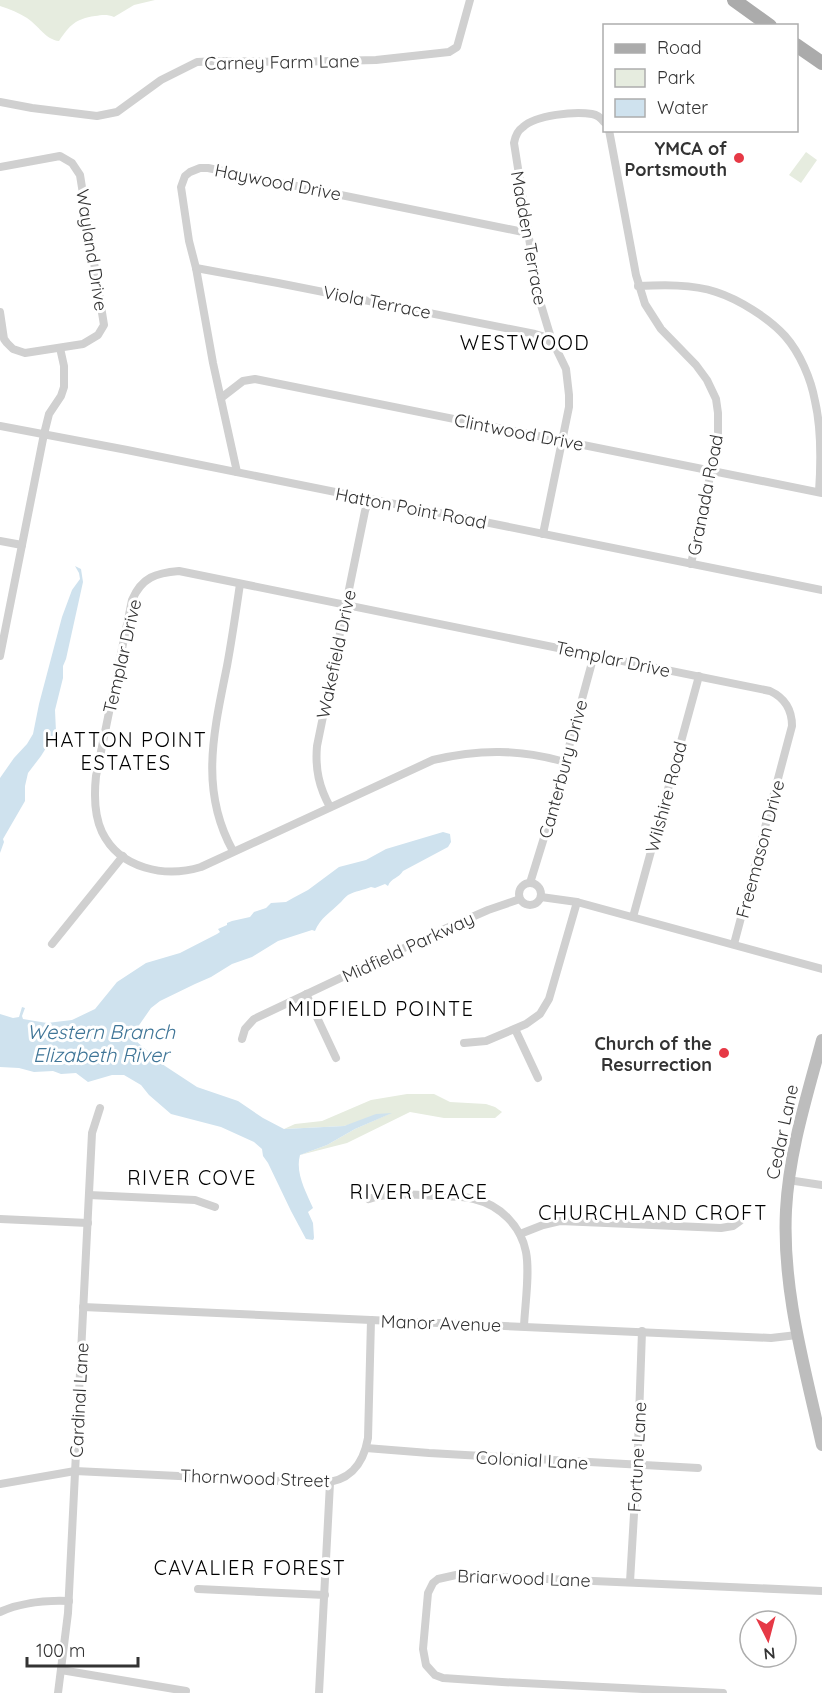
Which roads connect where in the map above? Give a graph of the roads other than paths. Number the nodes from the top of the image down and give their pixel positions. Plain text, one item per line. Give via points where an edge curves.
1 (470, 0) edge
2 (734, 0) edge
3 (767, 24) edge
4 (798, 46) edge
5 (822, 63) edge
6 (0, 102) edge
7 (603, 121) edge
8 (609, 132) edge
9 (0, 167) edge
10 (528, 233) junction
11 (196, 268) junction
12 (638, 286) junction
13 (0, 312) edge
14 (555, 346) junction
15 (60, 348) junction
16 (221, 398) junction
17 (0, 426) edge
18 (44, 434) junction
19 (562, 440) junction
20 (711, 470) junction
21 (237, 472) junction
22 (821, 493) edge
23 (369, 499) junction
24 (543, 534) junction
25 (0, 541) edge
26 (22, 545) junction
27 (691, 564) junction
28 (240, 584) junction
29 (822, 590) edge
30 (346, 605) junction
31 (0, 654) edge
32 (594, 655) junction
33 (699, 676) junction
34 (785, 754) joint
35 (565, 762) junction
36 (330, 807) junction
37 (233, 851) junction
38 (123, 856) junction
39 (530, 883) junction
40 (541, 897) junction
41 (520, 899) junction
42 (577, 902) junction
43 (633, 917) junction
44 (52, 944) dead end
45 (734, 944) junction
46 (822, 969) edge
47 (306, 994) junction
48 (515, 1029) junction
49 (242, 1039) dead end
50 (822, 1040) edge
51 (464, 1043) dead end
52 (336, 1058) dead end
53 (538, 1078) dead end
54 (100, 1108) dead end
55 (788, 1180) junction
56 (822, 1185) edge
57 (89, 1195) junction
58 (369, 1199) dead end
59 (215, 1207) dead end
60 (0, 1219) edge
61 (740, 1221) dead end
62 (88, 1222) junction
63 (520, 1234) junction
64 (84, 1307) junction
65 (371, 1320) junction
66 (524, 1326) junction
67 (642, 1332) junction
68 (797, 1335) junction
69 (822, 1445) edge
70 (366, 1448) junction
71 (637, 1466) junction
72 (698, 1468) dead end
73 (75, 1471) junction
74 (330, 1483) junction
75 (0, 1484) edge
76 (630, 1582) junction
77 (198, 1589) dead end
78 (822, 1591) edge
79 (325, 1595) junction
80 (69, 1601) junction
81 (0, 1612) edge
82 (61, 1670) junction
83 (186, 1690) dead end
84 (58, 1693) edge
85 (319, 1693) edge
86 (723, 1693) edge

1 - 6 street, Carney Farm Lane via 457,47 449,52 376,60 197,62 161,80 117,112 97,116
2 - 3 main road
4 - 5 main road
7 - 10 street, Madden Terrace via 592,114 558,115 530,122 515,136
8 - 12 street, Granada Road
9 - 15 street, Wayland Drive via 60,156 72,163 80,175 104,325 91,341
10 - 11 street, Haywood Drive via 200,168 185,176 181,187
10 - 14 street, Madden Terrace via 538,295
11 - 14 street, Viola Terrace via 535,334
11 - 16 street, Haywood Drive
12 - 20 street, Granada Road via 653,317 696,365 714,394 719,426
12 - 22 street via 715,292 754,311 784,335 798,355 816,402
13 - 15 street, Wayland Drive via 4,339 13,349 25,353
14 - 19 street, Madden Terrace via 568,382
15 - 18 street via 64,387 49,414
16 - 19 street, Clintwood Drive via 237,384 255,379
16 - 21 street, Haywood Drive
17 - 18 street, Hatton Point Road
18 - 21 street, Hatton Point Road
18 - 26 street
19 - 20 street, Clintwood Drive
19 - 24 street, Madden Terrace
20 - 22 street, Clintwood Drive
20 - 27 street, Granada Road
21 - 23 street, Hatton Point Road
23 - 24 street, Hatton Point Road
23 - 30 street, Wakefield Drive
24 - 27 street, Hatton Point Road
25 - 26 street
26 - 31 street
27 - 29 street, Hatton Point Road
28 - 30 street, Templar Drive
28 - 37 street via 211,767 218,816
28 - 38 street, Templar Drive via 179,571 162,573 140,585 132,600 94,792 102,831
30 - 32 street, Templar Drive
30 - 36 street, Wakefield Drive via 316,758 319,782
32 - 33 street, Templar Drive
32 - 35 street, Canterbury Drive
33 - 34 street, Templar Drive via 770,691 783,699 792,719
33 - 43 street, Wilshire Road
34 - 45 street, Freemason Drive
35 - 36 street, Templar Drive via 511,751 453,755 426,762
35 - 39 street, Canterbury Drive
36 - 37 street, Templar Drive
37 - 38 street, Templar Drive via 201,867 176,872 142,867
38 - 44 street
39 - 40 street via 540,890
39 - 41 street via 519,892
40 - 41 street via 531,905
40 - 42 street
41 - 47 street, Midfield Parkway via 440,931
42 - 43 street
42 - 48 street via 549,999 540,1014
43 - 45 street
45 - 46 street
47 - 49 street, Midfield Parkway via 254,1019
47 - 52 street
48 - 51 street via 486,1041
48 - 53 street
50 - 55 main road, Cedar Lane
54 - 57 street, Cardinal Lane via 92,1133
55 - 56 street
55 - 68 main road, Cedar Lane via 786,1258
57 - 59 street via 195,1200
57 - 62 street, Cardinal Lane
58 - 63 street via 391,1194 475,1199 501,1211
60 - 62 street
61 - 63 street via 721,1228 560,1221
62 - 64 street, Cardinal Lane
63 - 66 street via 527,1254
64 - 65 street, Manor Avenue
64 - 73 street, Cardinal Lane
65 - 66 street, Manor Avenue
65 - 70 street, Thornwood Street
66 - 67 street, Manor Avenue
67 - 68 street, Manor Avenue via 771,1338
67 - 71 street, Fortune Lane
68 - 69 main road, Cedar Lane
70 - 71 street, Colonial Lane
70 - 74 street, Thornwood Street via 351,1473
71 - 72 street, Colonial Lane
71 - 76 street, Fortune Lane
73 - 74 street, Thornwood Street
73 - 75 street, Thornwood Street
73 - 80 street, Cardinal Lane
74 - 79 street
76 - 78 street, Briarwood Lane
76 - 86 street, Briarwood Lane via 493,1575 443,1577 433,1583 428,1593 423,1649 426,1665 442,1678
77 - 79 street
79 - 85 street
80 - 81 street via 35,1602
80 - 82 street, Cardinal Lane
82 - 83 street
82 - 84 street, Cardinal Lane

